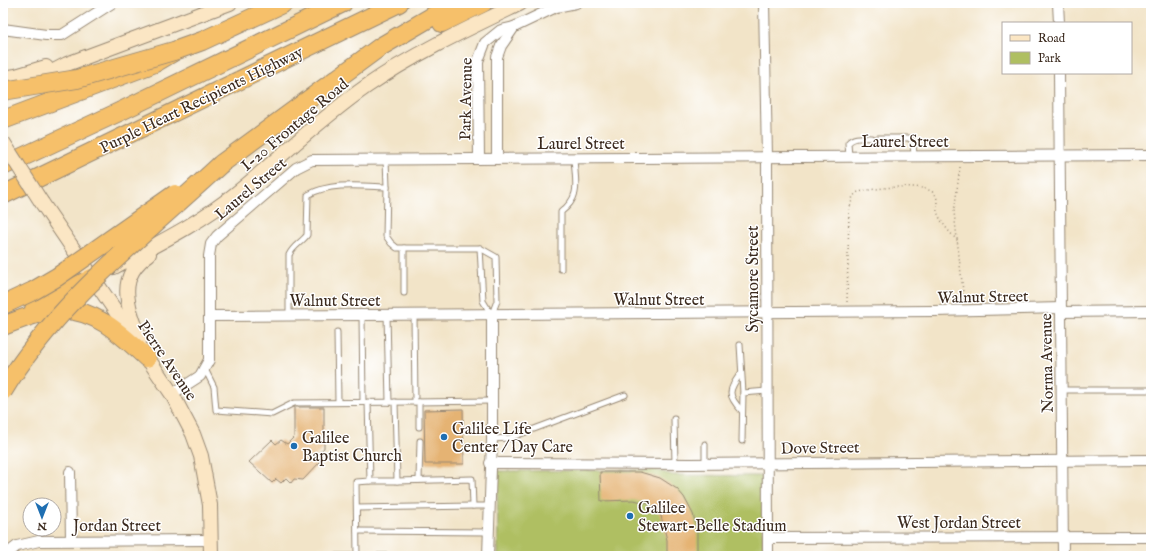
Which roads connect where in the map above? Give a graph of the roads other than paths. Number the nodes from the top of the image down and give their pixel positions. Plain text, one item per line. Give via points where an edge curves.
1 (112, 3) edge
2 (230, 3) edge
3 (284, 3) edge
4 (343, 3) edge
5 (399, 3) edge
6 (456, 3) edge
7 (483, 3) edge
8 (522, 3) edge
9 (576, 3) edge
10 (764, 3) edge
11 (1058, 3) edge
12 (1059, 22) edge
13 (514, 28) junction
14 (3, 29) edge
15 (111, 47) junction
16 (177, 50) junction
17 (1059, 74) edge
18 (3, 78) edge
19 (3, 91) edge
20 (321, 91) junction
21 (3, 97) edge
22 (3, 120) edge
23 (871, 138) dead end
24 (878, 138) dead end
25 (3, 142) edge
26 (1151, 155) edge
27 (914, 156) junction
28 (1060, 156) junction
29 (767, 157) junction
30 (848, 157) junction
31 (574, 158) junction
32 (386, 159) junction
33 (479, 159) junction
34 (497, 159) junction
35 (221, 164) junction
36 (3, 166) edge
37 (387, 187) junction
38 (3, 195) edge
39 (187, 228) junction
40 (404, 248) junction
41 (480, 248) junction
42 (562, 269) dead end
43 (92, 278) junction
44 (404, 293) dead end
45 (3, 305) edge
46 (1061, 310) junction
47 (1151, 311) edge
48 (767, 313) junction
49 (289, 315) junction
50 (362, 315) junction
51 (387, 315) junction
52 (414, 315) junction
53 (492, 315) junction
54 (209, 316) junction
55 (3, 326) edge
56 (336, 332) dead end
57 (740, 345) dead end
58 (147, 358) junction
59 (205, 369) junction
60 (741, 373) junction
61 (1062, 390) junction
62 (1151, 390) edge
63 (3, 391) edge
64 (767, 391) junction
65 (743, 393) junction
66 (172, 394) junction
67 (625, 395) dead end
68 (492, 401) junction
69 (338, 402) junction
70 (366, 402) junction
71 (389, 402) junction
72 (395, 402) junction
73 (417, 402) junction
74 (742, 412) junction
75 (674, 419) dead end
76 (419, 427) dead end
77 (492, 439) junction
78 (420, 441) dead end
79 (742, 441) dead end
80 (705, 444) dead end
81 (1151, 460) edge
82 (1062, 461) junction
83 (768, 462) junction
84 (490, 463) junction
85 (675, 464) junction
86 (705, 464) junction
87 (70, 472) dead end
88 (419, 480) junction
89 (370, 481) junction
90 (397, 481) junction
91 (473, 506) junction
92 (489, 506) junction
93 (357, 508) junction
94 (357, 532) junction
95 (488, 532) junction
96 (1063, 536) junction
97 (1151, 537) edge
98 (768, 538) junction
99 (70, 540) junction
100 (211, 540) junction
101 (4, 556) edge
102 (211, 556) edge
103 (336, 556) edge
104 (357, 556) edge
105 (453, 556) edge
106 (488, 556) edge
107 (768, 556) edge
108 (1063, 556) edge

1 - 14 street via 62,35
2 - 15 main road
3 - 16 highway
4 - 36 highway, Purple Heart Recipients Highway
5 - 38 highway, Purple Heart Recipients Highway
6 - 20 highway via 380,47
7 - 20 highway via 421,33
8 - 39 main road, I-20 Frontage Road via 427,50 367,86 238,192
9 - 13 street via 556,6
10 - 29 street, Sycamore Street
11 - 12 street
13 - 33 street, Park Avenue via 495,34 485,43 479,55
13 - 34 street, Park Avenue via 501,46 498,57
15 - 18 main road via 25,74
15 - 21 main road via 67,64
16 - 19 highway, bridge via 77,79
16 - 22 highway, bridge via 148,65
17 - 28 street, Norma Avenue
20 - 35 highway
23 - 30 lane via 850,140
24 - 27 lane via 909,138 913,142
25 - 43 main road, Pierre Avenue, bridge
26 - 28 street, Laurel Street
27 - 28 street, Laurel Street
27 - 30 street, Laurel Street
28 - 46 street, Norma Avenue
29 - 30 street, Laurel Street
29 - 31 street, Laurel Street
29 - 48 street, Sycamore Street
31 - 34 street, Laurel Street
31 - 42 lane via 576,192 574,200 561,212
32 - 33 street, Laurel Street
32 - 37 lane
32 - 54 street, Laurel Street via 317,159 304,163 217,236 211,244 209,256
33 - 34 street, Laurel Street
35 - 45 highway, bridge via 57,277
35 - 63 highway, bridge via 126,249 65,310 25,358
37 - 40 lane via 386,236 397,248
37 - 49 lane via 348,186 318,189 308,195 308,235 292,247 289,255
39 - 43 main road, I-20 Frontage Road
39 - 58 main road via 137,263 128,281 128,306
40 - 41 lane
40 - 44 lane
41 - 53 lane via 483,301
41 - 53 lane via 496,257 497,301
43 - 55 highway
43 - 58 main road, Pierre Avenue
46 - 47 street, Walnut Street
46 - 48 street, Walnut Street
46 - 61 street, Norma Avenue
48 - 53 street, Walnut Street
48 - 64 street, Sycamore Street
49 - 50 street, Walnut Street
49 - 54 street, Walnut Street
50 - 51 street, Walnut Street
50 - 70 lane
51 - 52 street, Walnut Street
51 - 71 lane
52 - 53 street, Walnut Street
52 - 73 lane
53 - 68 street
54 - 59 street, Laurel Street via 210,354
55 - 58 highway via 49,311 75,311 106,323
56 - 69 lane
57 - 60 lane
58 - 66 main road, Pierre Avenue
59 - 66 street via 200,376
59 - 69 lane via 214,387 216,410 272,414 294,402
60 - 65 lane
60 - 74 lane via 731,386 730,393
61 - 62 lane
61 - 82 street, Norma Avenue
64 - 65 lane
64 - 83 street, Sycamore Street
65 - 74 lane
66 - 100 main road, Pierre Avenue via 193,434 201,456 210,505
67 - 77 lane via 510,438
68 - 73 lane
68 - 77 street
69 - 70 lane
70 - 71 lane
70 - 89 lane
71 - 72 lane
72 - 73 lane
72 - 90 lane
73 - 76 lane
74 - 79 lane
75 - 85 lane
77 - 84 street
78 - 88 lane
80 - 86 lane
81 - 82 street, Dove Street
82 - 83 street, Dove Street
82 - 96 street, Norma Avenue
83 - 86 street, Dove Street
83 - 98 street, Sycamore Street
84 - 85 street, Dove Street
84 - 92 street
85 - 86 street, Dove Street
87 - 99 street
88 - 90 lane
88 - 91 lane via 472,479
89 - 90 lane
89 - 93 lane via 356,482
91 - 92 lane
91 - 93 lane
92 - 95 street
93 - 94 lane
94 - 95 lane
94 - 104 lane
95 - 106 street
96 - 97 street, West Jordan Street
96 - 98 street, West Jordan Street
96 - 108 street, Norma Avenue
98 - 107 street, Sycamore Street
99 - 100 street, Jordan Street
99 - 101 street, Jordan Street via 28,542 16,546
100 - 102 main road, Pierre Avenue
103 - 104 lane
104 - 105 lane

